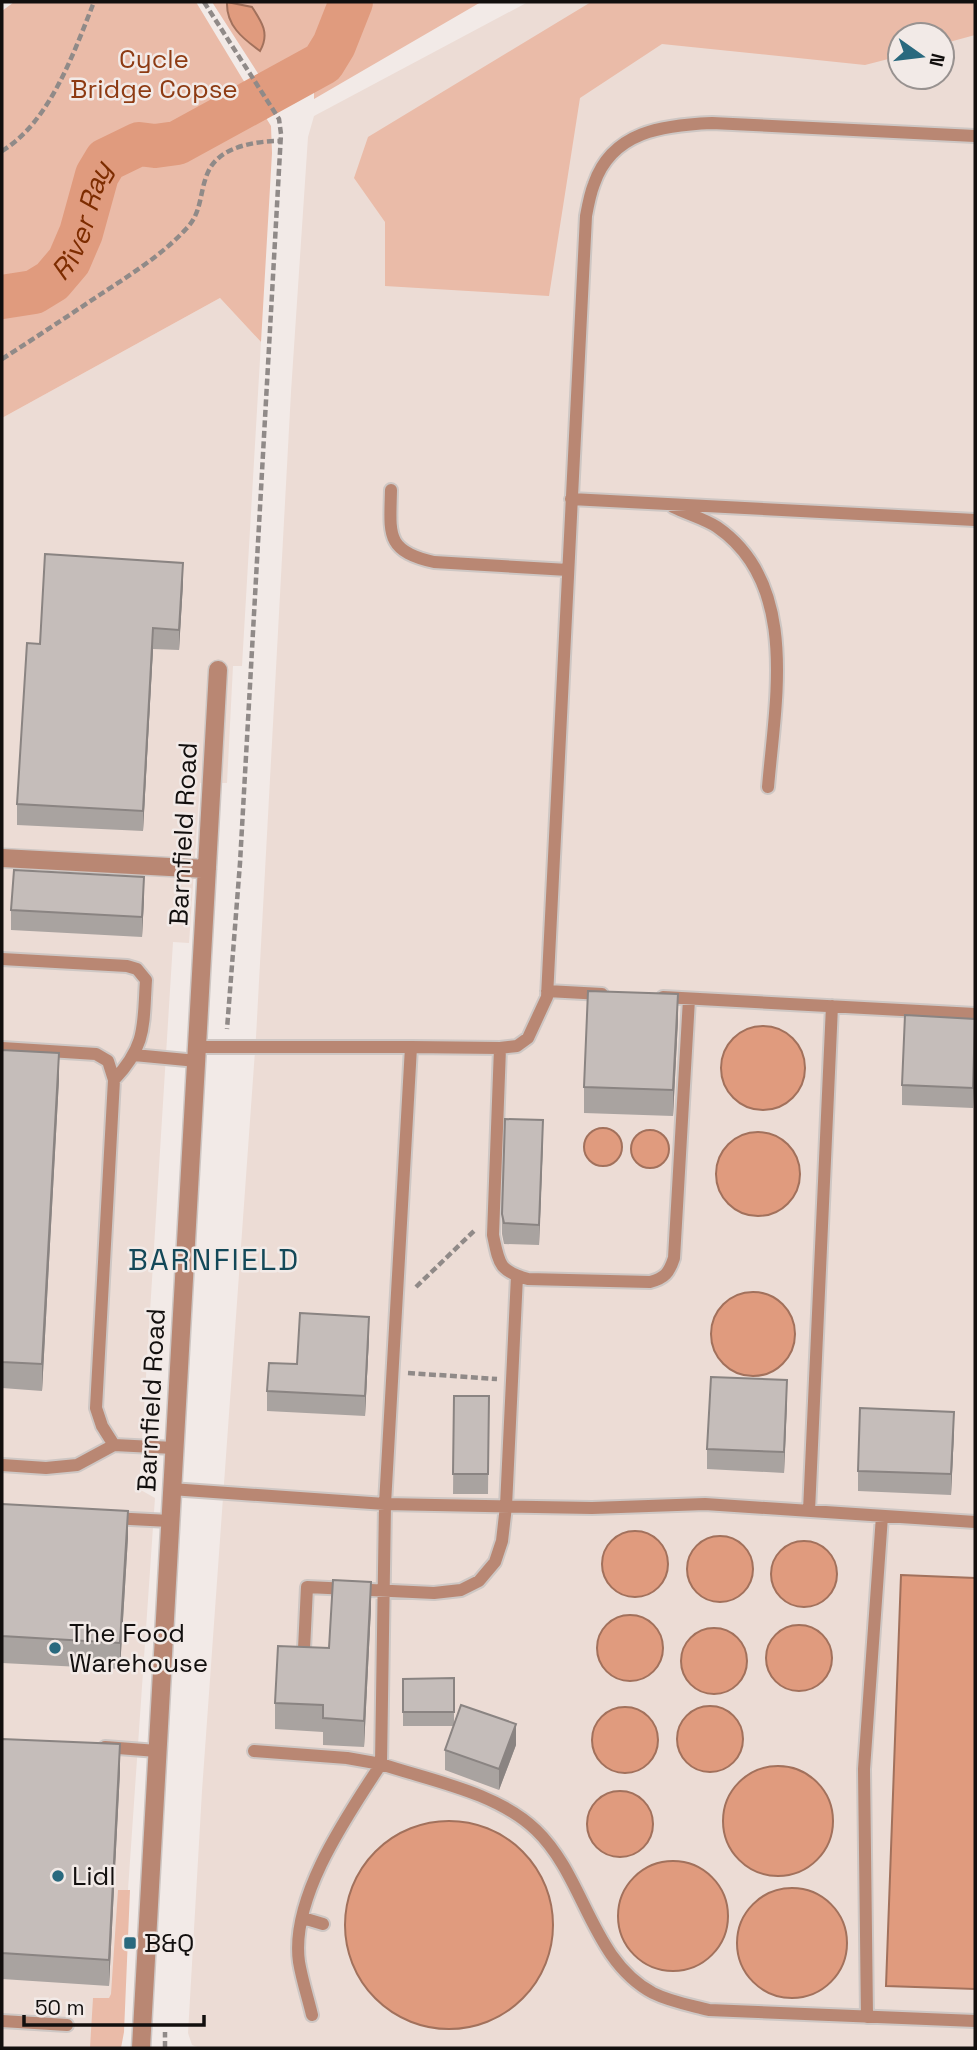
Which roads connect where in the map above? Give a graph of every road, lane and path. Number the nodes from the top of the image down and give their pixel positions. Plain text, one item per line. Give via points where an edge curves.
1 (94, 2) edge
2 (204, 2) edge
3 (975, 135) edge
4 (280, 141) junction
5 (2, 151) edge
6 (2, 359) edge
7 (391, 490) dead end
8 (572, 499) junction
9 (667, 504) junction
10 (975, 520) edge
11 (568, 570) junction
12 (218, 670) dead end
13 (768, 787) dead end
14 (2, 858) edge
15 (207, 869) junction
16 (2, 959) edge
17 (547, 991) junction
18 (612, 995) edge
19 (650, 997) edge
20 (689, 999) junction
21 (832, 1006) junction
22 (975, 1014) edge
23 (411, 1046) junction
24 (226, 1047) junction
25 (2, 1048) edge
26 (500, 1048) junction
27 (197, 1054) junction
28 (134, 1055) junction
29 (114, 1080) junction
30 (494, 1212) junction
31 (517, 1276) junction
32 (397, 1305) junction
33 (393, 1372) junction
34 (512, 1380) junction
35 (114, 1445) junction
36 (174, 1448) junction
37 (2, 1465) edge
38 (172, 1489) junction
39 (385, 1504) junction
40 (506, 1506) junction
41 (809, 1511) junction
42 (882, 1516) junction
43 (92, 1517) edge
44 (170, 1521) junction
45 (975, 1522) edge
46 (384, 1589) junction
47 (304, 1649) edge
48 (85, 1746) edge
49 (157, 1751) junction
50 (254, 1751) dead end
51 (381, 1765) junction
52 (303, 1918) junction
53 (323, 1924) dead end
54 (312, 2015) dead end
55 (867, 2017) junction
56 (2, 2021) edge
57 (975, 2021) edge
58 (165, 2022) dead end
59 (66, 2025) dead end
60 (141, 2048) edge
61 (165, 2048) edge

1 - 5 path via 69,62 34,123
2 - 4 path via 279,119
3 - 8 lane via 712,123 672,125 626,141 594,182 586,216
4 - 6 path via 245,145 214,163 195,219 185,230 129,276
4 - 24 path
7 - 11 lane via 390,528 398,547 413,557
8 - 9 lane
8 - 11 lane
9 - 10 lane
9 - 13 lane via 716,526 743,549 764,584 778,660
11 - 17 lane
12 - 15 street, Barnfield Road
14 - 15 street
15 - 27 street, Barnfield Road
16 - 28 lane via 137,969 146,980 142,1032
17 - 18 lane
17 - 26 lane via 528,1038 517,1046
19 - 20 lane
20 - 21 lane
20 - 31 lane via 670,1270 663,1279 650,1282
21 - 22 lane
21 - 41 lane
23 - 24 lane
23 - 26 lane
23 - 32 lane
24 - 27 lane
25 - 29 lane via 96,1054 108,1061
26 - 30 lane
27 - 28 lane
27 - 36 street, Barnfield Road
28 - 29 lane
29 - 35 lane via 96,1408
30 - 31 lane via 498,1260 509,1274
30 - 32 path
31 - 34 lane
32 - 33 lane
33 - 34 path
33 - 39 lane
34 - 40 lane
35 - 36 lane
35 - 37 lane via 77,1465
36 - 38 street, Barnfield Road
38 - 39 lane
38 - 44 street, Barnfield Road
39 - 40 lane
39 - 46 lane
40 - 41 lane via 705,1504
40 - 46 lane via 495,1562 479,1581 461,1590 434,1593
41 - 42 lane
42 - 45 lane
42 - 55 lane via 864,1769
43 - 44 lane
44 - 49 street, Barnfield Road
46 - 47 lane via 307,1587
46 - 51 lane
48 - 49 lane
49 - 60 street, Barnfield Road
50 - 51 lane
51 - 52 lane via 338,1831 308,1896
51 - 55 lane via 487,1800 513,1811 536,1830 554,1851 611,1954 653,1992 709,2010
52 - 53 lane
52 - 54 lane via 299,1961
55 - 57 lane
56 - 59 lane
58 - 61 path

